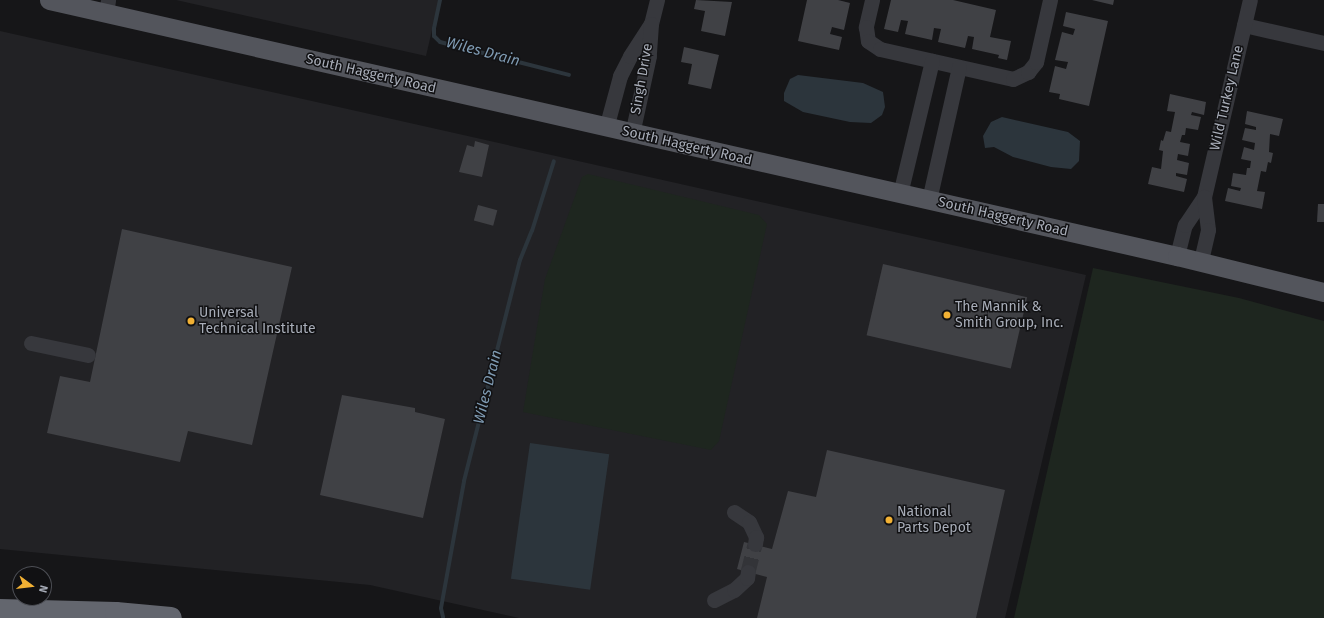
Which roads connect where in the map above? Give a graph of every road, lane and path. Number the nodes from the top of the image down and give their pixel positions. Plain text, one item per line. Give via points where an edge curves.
1 (49, 0) edge
2 (657, 0) edge
3 (872, 0) edge
4 (1050, 0) edge
5 (1250, 0) edge
6 (79, 3) edge
7 (107, 6) edge
8 (651, 24) junction
9 (1244, 25) junction
10 (1324, 43) edge
11 (946, 64) junction
12 (606, 128) junction
13 (632, 134) junction
14 (900, 194) junction
15 (1204, 197) junction
16 (929, 200) junction
17 (1178, 256) junction
18 (1201, 261) junction
19 (1324, 292) edge
20 (31, 342) dead end
21 (88, 355) dead end
22 (734, 512) dead end
23 (755, 544) tunnel mouth
24 (748, 572) tunnel mouth
25 (0, 599) edge
26 (714, 600) dead end
27 (0, 610) edge
28 (78, 611) junction
29 (171, 618) edge

1 - 6 main road, South Haggerty Road
2 - 8 street, Singh Drive
3 - 11 street via 866,27 868,41 880,49
4 - 11 street via 1036,62 1028,72 1013,79
5 - 9 street, Wild Turkey Lane
6 - 7 main road, South Haggerty Road
7 - 12 main road, South Haggerty Road
8 - 12 street, Singh Drive via 620,76
8 - 13 street, Singh Drive via 649,56
9 - 10 street
9 - 15 street, Wild Turkey Lane
11 - 14 street
11 - 16 street
12 - 13 main road, South Haggerty Road
13 - 14 main road, South Haggerty Road
14 - 16 main road, South Haggerty Road
15 - 17 street, Wild Turkey Lane via 1187,220
15 - 18 street, Wild Turkey Lane via 1208,230
16 - 17 main road, South Haggerty Road
17 - 18 main road, South Haggerty Road
18 - 19 main road, South Haggerty Road
20 - 21 street
22 - 23 street via 749,522 756,537
24 - 26 street via 747,578 734,590
25 - 28 highway
27 - 28 highway
28 - 29 highway

